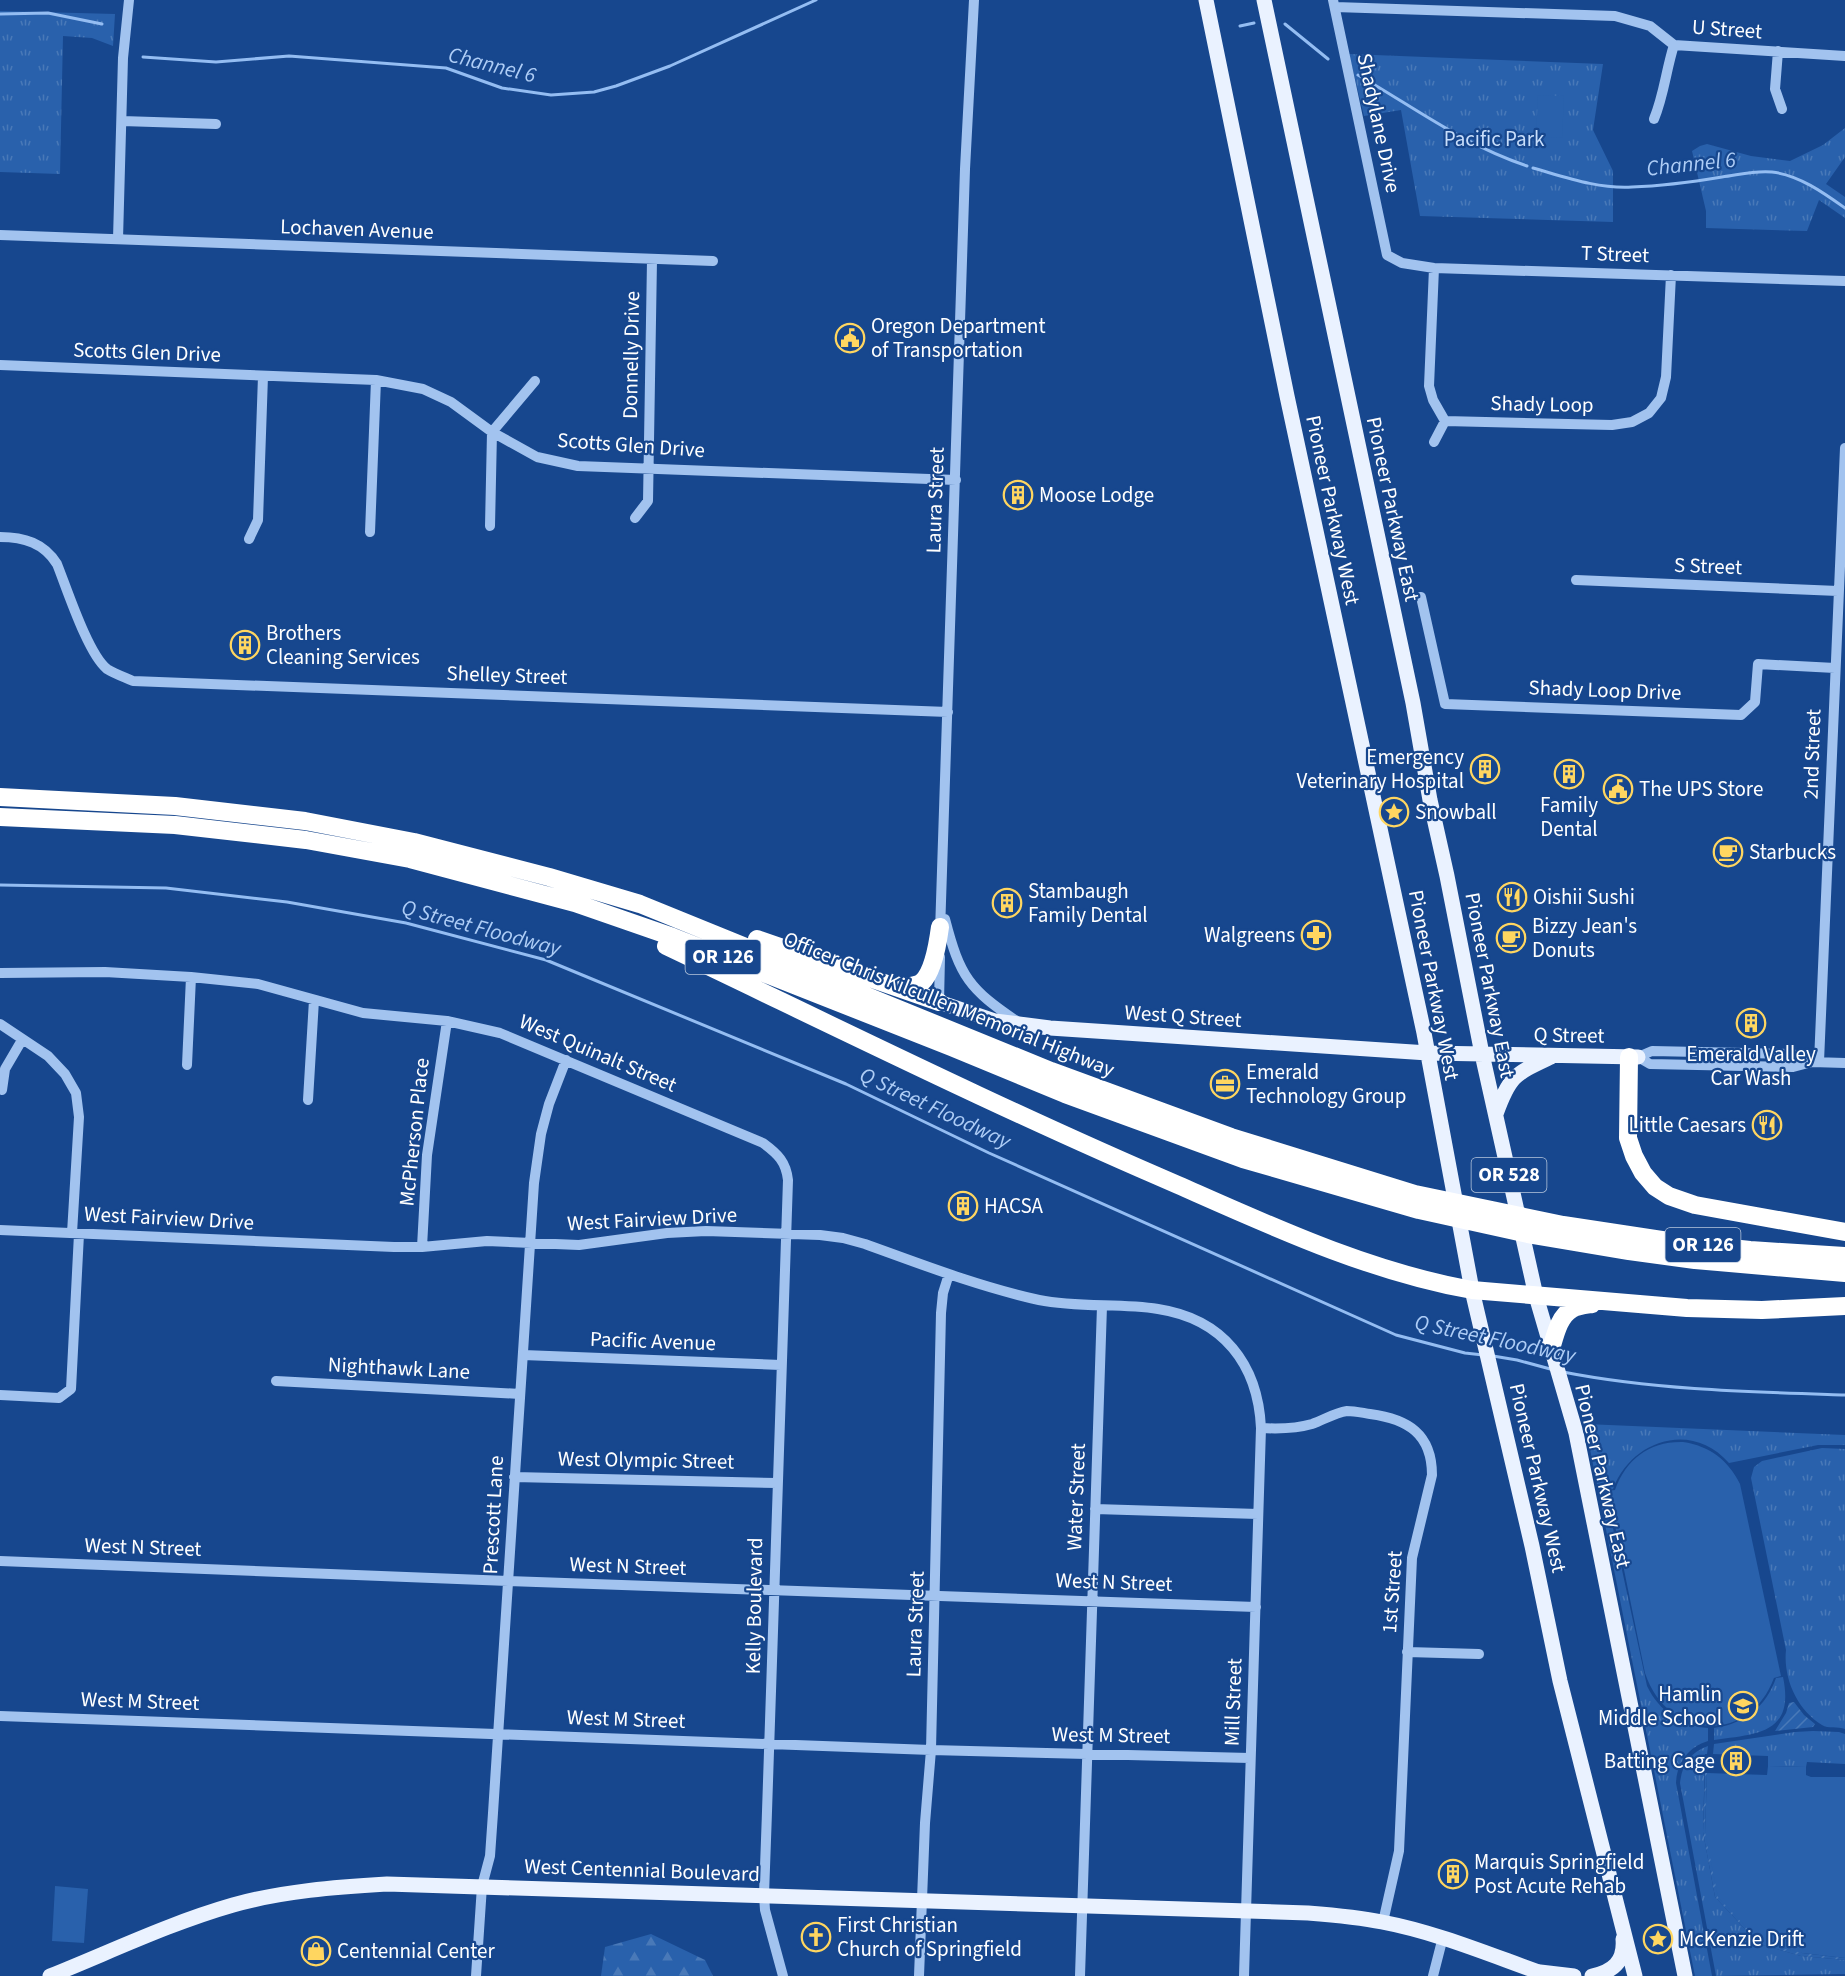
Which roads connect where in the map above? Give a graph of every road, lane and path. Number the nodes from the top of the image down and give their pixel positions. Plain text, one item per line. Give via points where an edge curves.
1 (129, 0) edge
2 (974, 0) edge
3 (1206, 0) edge
4 (1264, 0) edge
5 (1334, 4) edge
6 (1674, 45) junction
7 (1778, 51) junction
8 (1845, 56) edge
9 (1782, 109) dead end
10 (1654, 119) dead end
11 (122, 121) junction
12 (216, 124) dead end
13 (0, 235) edge
14 (118, 239) junction
15 (1387, 255) joint
16 (652, 260) junction
17 (713, 261) dead end
18 (1434, 268) junction
19 (1671, 275) junction
20 (1845, 281) edge
21 (0, 365) edge
22 (263, 376) junction
23 (376, 380) junction
24 (535, 381) dead end
25 (1445, 421) junction
26 (492, 432) junction
27 (1434, 442) dead end
28 (1845, 448) edge
29 (648, 468) junction
30 (956, 480) junction
31 (635, 518) dead end
32 (490, 526) dead end
33 (370, 532) dead end
34 (0, 537) edge
35 (249, 539) dead end
36 (1576, 580) dead end
37 (1838, 591) junction
38 (1421, 597) dead end
39 (1838, 676) edge
40 (948, 712) junction
41 (0, 797) edge
42 (0, 817) edge
43 (575, 903) junction
44 (640, 904) junction
45 (941, 904) junction
46 (940, 927) junction
47 (0, 973) edge
48 (191, 977) junction
49 (894, 987) junction
50 (314, 1000) junction
51 (939, 1002) junction
52 (447, 1021) junction
53 (0, 1024) edge
54 (1024, 1026) junction
55 (22, 1040) junction
56 (1428, 1053) junction
57 (1482, 1054) junction
58 (1554, 1056) junction
59 (1633, 1057) junction
60 (566, 1060) junction
61 (1816, 1062) junction
62 (1845, 1063) edge
63 (187, 1065) dead end
64 (2, 1090) dead end
65 (308, 1100) dead end
66 (1496, 1115) junction
67 (1417, 1202) junction
68 (0, 1230) edge
69 (1845, 1232) edge
70 (76, 1233) junction
71 (1564, 1233) junction
72 (785, 1234) junction
73 (530, 1242) junction
74 (422, 1247) junction
75 (1845, 1256) edge
76 (1845, 1273) edge
77 (949, 1274) junction
78 (1472, 1290) junction
79 (1536, 1296) junction
80 (1602, 1301) junction
81 (1102, 1306) junction
82 (1845, 1306) edge
83 (1551, 1349) junction
84 (523, 1355) junction
85 (781, 1365) junction
86 (276, 1381) dead end
87 (520, 1394) junction
88 (0, 1395) edge
89 (1262, 1428) junction
90 (514, 1477) junction
91 (777, 1483) junction
92 (1095, 1509) junction
93 (1258, 1514) junction
94 (0, 1561) edge
95 (508, 1581) junction
96 (774, 1590) junction
97 (936, 1596) junction
98 (1093, 1601) junction
99 (1256, 1606) junction
100 (1407, 1652) junction
101 (1479, 1654) dead end
102 (0, 1716) edge
103 (498, 1734) junction
104 (770, 1743) junction
105 (931, 1750) junction
106 (1088, 1755) junction
107 (1250, 1758) junction
108 (482, 1886) junction
109 (764, 1895) junction
110 (922, 1901) junction
111 (1083, 1906) junction
112 (1247, 1911) junction
113 (1383, 1922) junction
114 (1622, 1927) junction
115 (1443, 1937) junction
116 (1545, 1974) edge
117 (50, 1976) edge
118 (476, 1976) edge
119 (783, 1976) edge
120 (919, 1976) edge
121 (1080, 1976) edge
122 (1244, 1976) edge
123 (1433, 1976) edge
124 (1574, 1976) edge
125 (1592, 1976) edge
126 (1635, 1976) edge
127 (1685, 1976) edge

1 - 11 street
2 - 30 street, Laura Street
3 - 56 main road, Pioneer Parkway West
4 - 57 main road, Pioneer Parkway East via 1413,703
5 - 6 street, U Street via 1615,16 1650,26
5 - 15 street, Shadylane Drive
6 - 7 street, U Street
6 - 10 street, U Street
7 - 8 street, U Street
7 - 9 street, U Street via 1775,89
11 - 12 street
11 - 14 street
13 - 14 street, Lochaven Avenue
14 - 16 street, Lochaven Avenue
15 - 18 street, T Street via 1402,263
16 - 17 street, Lochaven Avenue
16 - 29 street, Donnelly Drive
18 - 19 street, T Street
18 - 25 street via 1429,386
19 - 20 street, T Street
19 - 25 street, Shady Loop via 1666,377 1661,398 1649,413 1632,422 1612,425
21 - 22 street, Scotts Glen Drive
22 - 23 street, Scotts Glen Drive
22 - 35 street via 258,520
23 - 26 street, Scotts Glen Drive via 423,389 452,402
23 - 33 street
24 - 26 street
25 - 27 street
26 - 29 street, Scotts Glen Drive via 537,458 578,466
26 - 32 street
28 - 37 street, 2nd Street
29 - 30 street, Scotts Glen Drive
29 - 31 street, Donnelly Drive via 648,501
30 - 40 street, Laura Street
34 - 40 street, Shelley Street via 29,540 51,554 92,651 106,668 133,681
36 - 37 street, S Street
37 - 39 street, 2nd Street
38 - 39 street, Shady Loop Drive via 1444,704 1741,715 1755,702 1758,664
39 - 61 street, 2nd Street
40 - 45 street, Laura Street
41 - 44 highway, Officer Chris Kilcullen Memorial Highway / OR 126 via 176,806 305,821 414,842
42 - 43 highway, Officer Chris Kilcullen Memorial Highway / OR 126 via 175,825 306,840 410,860
43 - 67 highway, Officer Chris Kilcullen Memorial Highway / OR 126 via 673,937 1065,1094 1243,1159
43 - 78 highway via 1136,1167 1278,1228 1402,1274
44 - 49 highway via 703,921
44 - 67 highway, Officer Chris Kilcullen Memorial Highway / OR 126 via 1051,1071
45 - 46 street, Laura Street
45 - 54 street via 958,963 968,980 981,995
46 - 49 highway via 926,976 917,984
46 - 51 street, Laura Street
47 - 48 street, West Quinalt Street via 105,972
48 - 50 street, West Quinalt Street via 258,984
48 - 63 street
49 - 51 highway
50 - 52 street, West Quinalt Street via 363,1013
50 - 65 street
51 - 54 main road, West Q Street
52 - 60 street, West Quinalt Street via 500,1033
52 - 74 street, McPherson Place via 427,1155
53 - 55 street
54 - 56 main road, West Q Street
55 - 64 street via 5,1069
55 - 70 street via 48,1056 65,1074 76,1094
56 - 57 main road, Q Street
56 - 78 main road, Pioneer Parkway West / OR 528
57 - 58 main road, Q Street
57 - 66 main road, Pioneer Parkway East / OR 528
58 - 59 main road, Q Street
58 - 66 main road via 1522,1071 1511,1081
59 - 61 street, Q Street via 1650,1064 1792,1067
59 - 69 highway via 1628,1138 1643,1173 1655,1187 1695,1205
60 - 72 street, West Quinalt Street via 763,1143 778,1154 788,1180
60 - 73 street, Prescott Lane via 541,1134
61 - 62 street, Q Street
66 - 79 main road, Pioneer Parkway East / OR 528
67 - 71 highway, Officer Chris Kilcullen Memorial Highway / OR 126
68 - 70 street, West Fairview Drive
70 - 74 street, West Fairview Drive
70 - 88 street via 71,1389 59,1398
71 - 75 highway, Officer Chris Kilcullen Memorial Highway / OR 126
71 - 76 highway, Officer Chris Kilcullen Memorial Highway / OR 126 via 1695,1260
72 - 73 street, West Fairview Drive via 706,1231 579,1245
72 - 77 street, West Fairview Drive via 843,1238
72 - 85 street, Kelly Boulevard
73 - 74 street, West Fairview Drive via 487,1240
73 - 84 street, Prescott Lane
77 - 81 street, West Fairview Drive via 1042,1301
77 - 97 street, Laura Street via 941,1313
78 - 79 highway
78 - 114 main road, Pioneer Parkway West / OR 528 via 1560,1681
79 - 80 highway
79 - 83 main road, Pioneer Parkway East / OR 528
80 - 82 highway via 1762,1310
80 - 83 highway via 1572,1308
81 - 89 street, West Fairview Drive via 1175,1312 1193,1318 1222,1337 1253,1380
81 - 92 street, Water Street
83 - 127 main road, Pioneer Parkway East / OR 528 via 1576,1433
84 - 85 street, Pacific Avenue
84 - 87 street, Prescott Lane
85 - 91 street, Kelly Boulevard
86 - 87 street, Nighthawk Lane
87 - 90 street, Prescott Lane
89 - 93 street, Mill Street
89 - 100 street, 1st Street via 1298,1428 1349,1411 1384,1415 1412,1427 1423,1438 1432,1462 1432,1475 1412,1558
90 - 91 street, West Olympic Street
90 - 95 street, Prescott Lane
91 - 96 street, Kelly Boulevard
92 - 93 street
92 - 98 street, Water Street
93 - 99 street, Mill Street
94 - 95 street, West N Street
95 - 96 street, West N Street
95 - 103 street, Prescott Lane
96 - 97 street, West N Street
96 - 104 street, Kelly Boulevard
97 - 98 street, West N Street
97 - 105 street, Laura Street
98 - 99 street, West N Street
98 - 106 street, Water Street
99 - 107 street, Mill Street
100 - 101 street
100 - 113 street, 1st Street via 1400,1851
102 - 103 street, West M Street
103 - 104 street, West M Street
103 - 108 street, Prescott Lane via 490,1856
104 - 105 street, West M Street
104 - 109 street, Kelly Boulevard
105 - 106 street, West M Street
105 - 110 street, Laura Street
106 - 107 street, West M Street
106 - 111 street, Water Street
107 - 112 street, Mill Street
108 - 109 main road, West Centennial Boulevard
108 - 117 main road, West Centennial Boulevard via 387,1884 284,1894 189,1920
108 - 118 street, Prescott Lane
109 - 110 main road, West Centennial Boulevard
109 - 119 street, Kelly Boulevard
110 - 111 main road, West Centennial Boulevard
110 - 120 street, Laura Street
111 - 112 main road, West Centennial Boulevard
111 - 121 street, Water Street
112 - 113 main road, West Centennial Boulevard
112 - 122 street, Mill Street
113 - 115 main road, West Centennial Boulevard
114 - 125 main road via 1621,1957 1605,1974
114 - 126 main road, Pioneer Parkway West / OR 528
115 - 116 main road, West Centennial Boulevard
115 - 123 street
116 - 124 main road, West Centennial Boulevard

